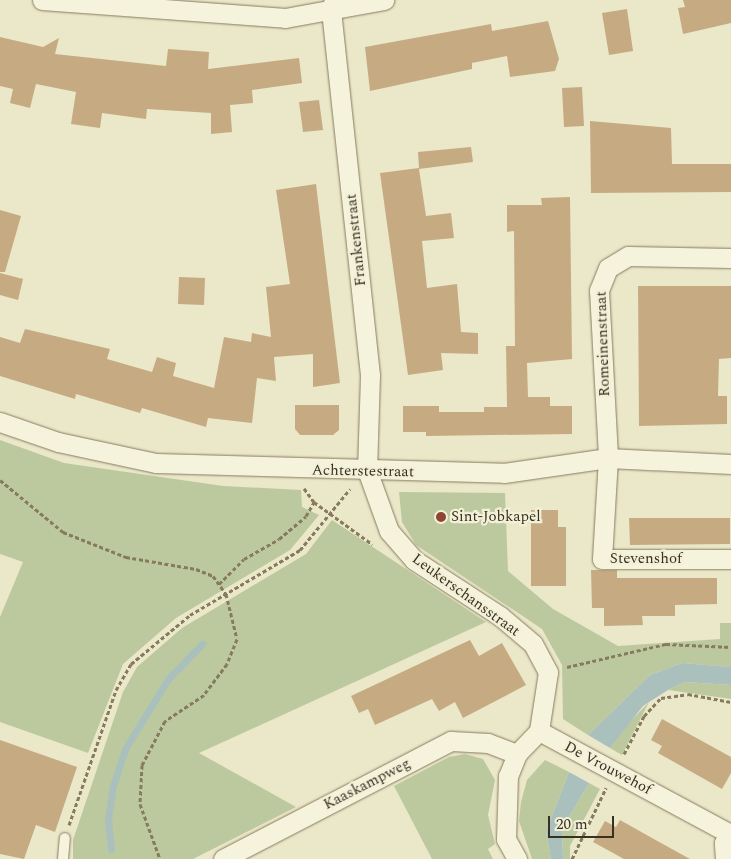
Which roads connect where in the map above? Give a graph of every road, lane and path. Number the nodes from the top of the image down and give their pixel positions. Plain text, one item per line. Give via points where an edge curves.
1 (42, 0) edge
2 (384, 0) edge
3 (88, 2) edge
4 (332, 5) edge
5 (731, 258) edge
6 (0, 422) edge
7 (608, 458) junction
8 (731, 464) edge
9 (291, 470) junction
10 (367, 470) junction
11 (0, 480) edge
12 (314, 502) junction
13 (327, 515) junction
14 (390, 531) junction
15 (731, 560) edge
16 (219, 584) junction
17 (226, 594) junction
18 (731, 647) edge
19 (548, 672) junction
20 (731, 702) edge
21 (539, 731) junction
22 (517, 754) junction
23 (615, 772) junction
24 (731, 833) edge
25 (64, 838) joint
26 (63, 859) edge
27 (160, 859) edge
28 (223, 859) edge
29 (517, 859) edge
30 (572, 859) edge
31 (725, 859) edge

1 - 3 street
2 - 4 street
3 - 4 street via 285,18
4 - 10 street, Frankenstraat via 370,375
5 - 7 street, Romeinenstraat via 628,256 608,268 599,290
6 - 9 street, Achterstestraat via 58,442 156,463
7 - 8 street, Achterstestraat
7 - 10 street, Achterstestraat via 504,473
7 - 15 street, Stevenshof via 602,559
9 - 10 street, Achterstestraat
9 - 12 path
10 - 13 path
10 - 14 street, Leukerschansstraat
11 - 16 path via 63,532 126,557 196,569
12 - 13 path
12 - 16 path via 293,528 244,559
13 - 14 path via 374,545
13 - 17 path via 300,550
14 - 19 street, Leukerschansstraat via 414,560 500,616 533,644
16 - 17 path
17 - 25 path via 153,642 131,664 116,690
17 - 27 path via 237,639 227,664 204,695 165,721 142,765 140,804 144,825
18 - 19 path via 666,644
19 - 21 street
20 - 23 path via 688,694 661,698 644,716
21 - 22 street
21 - 23 street, De Vrouwehof
22 - 28 street, Kaaskampweg via 488,743 451,741
22 - 29 street via 508,776 504,808 506,839
23 - 24 street, De Vrouwehof
23 - 30 path
24 - 31 street, De Vrouwehof via 724,844
25 - 26 lane

